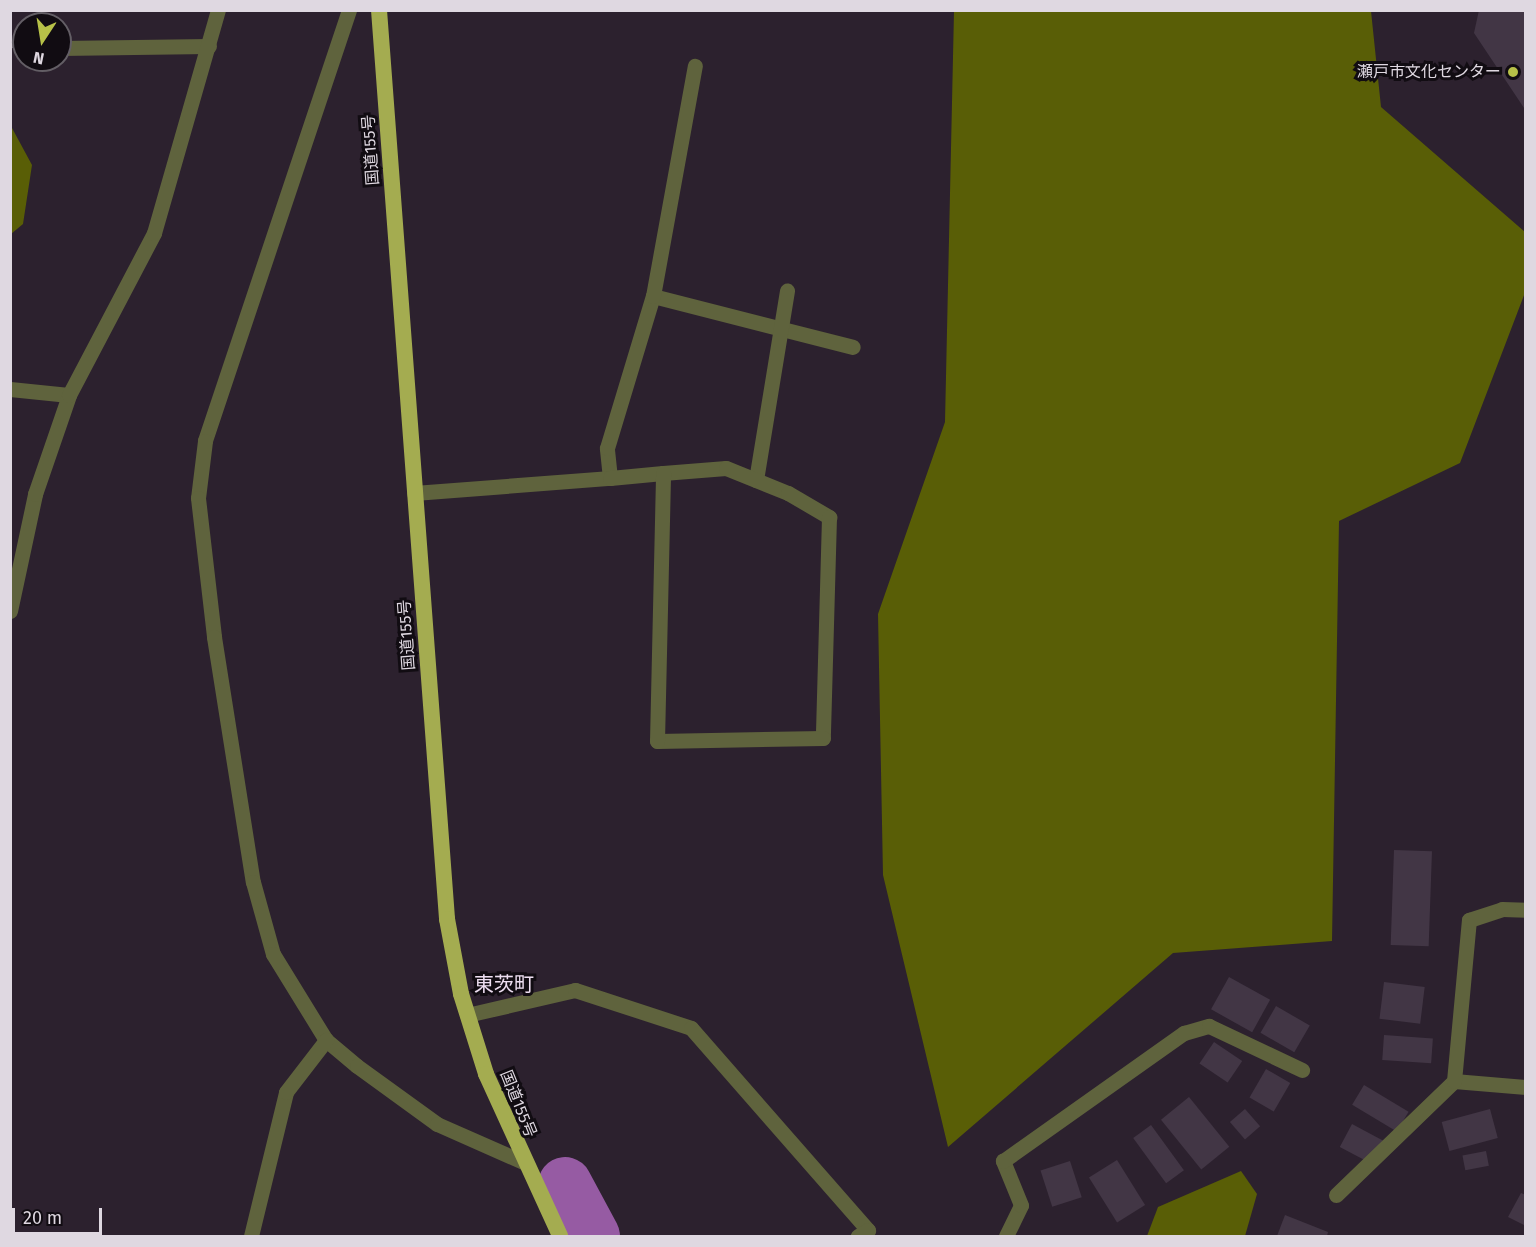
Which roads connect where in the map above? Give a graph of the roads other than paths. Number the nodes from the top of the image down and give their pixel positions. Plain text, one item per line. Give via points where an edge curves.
1 (218, 10) edge
2 (349, 10) edge
3 (380, 10) edge
4 (209, 46) junction
5 (72, 48) edge
6 (695, 66) dead end
7 (787, 291) dead end
8 (653, 296) junction
9 (781, 328) junction
10 (853, 347) dead end
11 (10, 389) edge
12 (69, 395) junction
13 (663, 473) junction
14 (610, 478) junction
15 (756, 480) junction
16 (414, 493) junction
17 (10, 610) edge
18 (1526, 910) edge
19 (467, 1015) junction
20 (326, 1040) junction
21 (1302, 1070) dead end
22 (1454, 1081) junction
23 (1526, 1087) edge
24 (523, 1162) junction
25 (1336, 1195) dead end
26 (867, 1234) edge
27 (251, 1236) edge
28 (560, 1236) edge
29 (1006, 1236) edge

1 - 4 street
2 - 20 street via 231,350 205,441 198,498 254,882 273,954
3 - 16 highway, 国道155号
4 - 5 street
4 - 12 street via 154,233
6 - 8 street
7 - 9 street
8 - 9 street
8 - 14 street via 607,448
9 - 10 street
9 - 15 street
11 - 12 street
12 - 17 street via 35,495
13 - 14 street
13 - 15 street via 726,468
13 - 15 street via 657,741 824,738 829,517
14 - 16 street
16 - 19 highway, 国道155号 via 447,919
18 - 22 street via 1502,909 1469,920
19 - 24 highway, 国道155号
19 - 26 street via 574,990 691,1028
20 - 24 street via 437,1124
20 - 27 street via 286,1092
21 - 29 street via 1209,1026 1184,1033 1003,1161 1021,1205
22 - 23 street
22 - 25 street
24 - 28 highway, 国道155号

